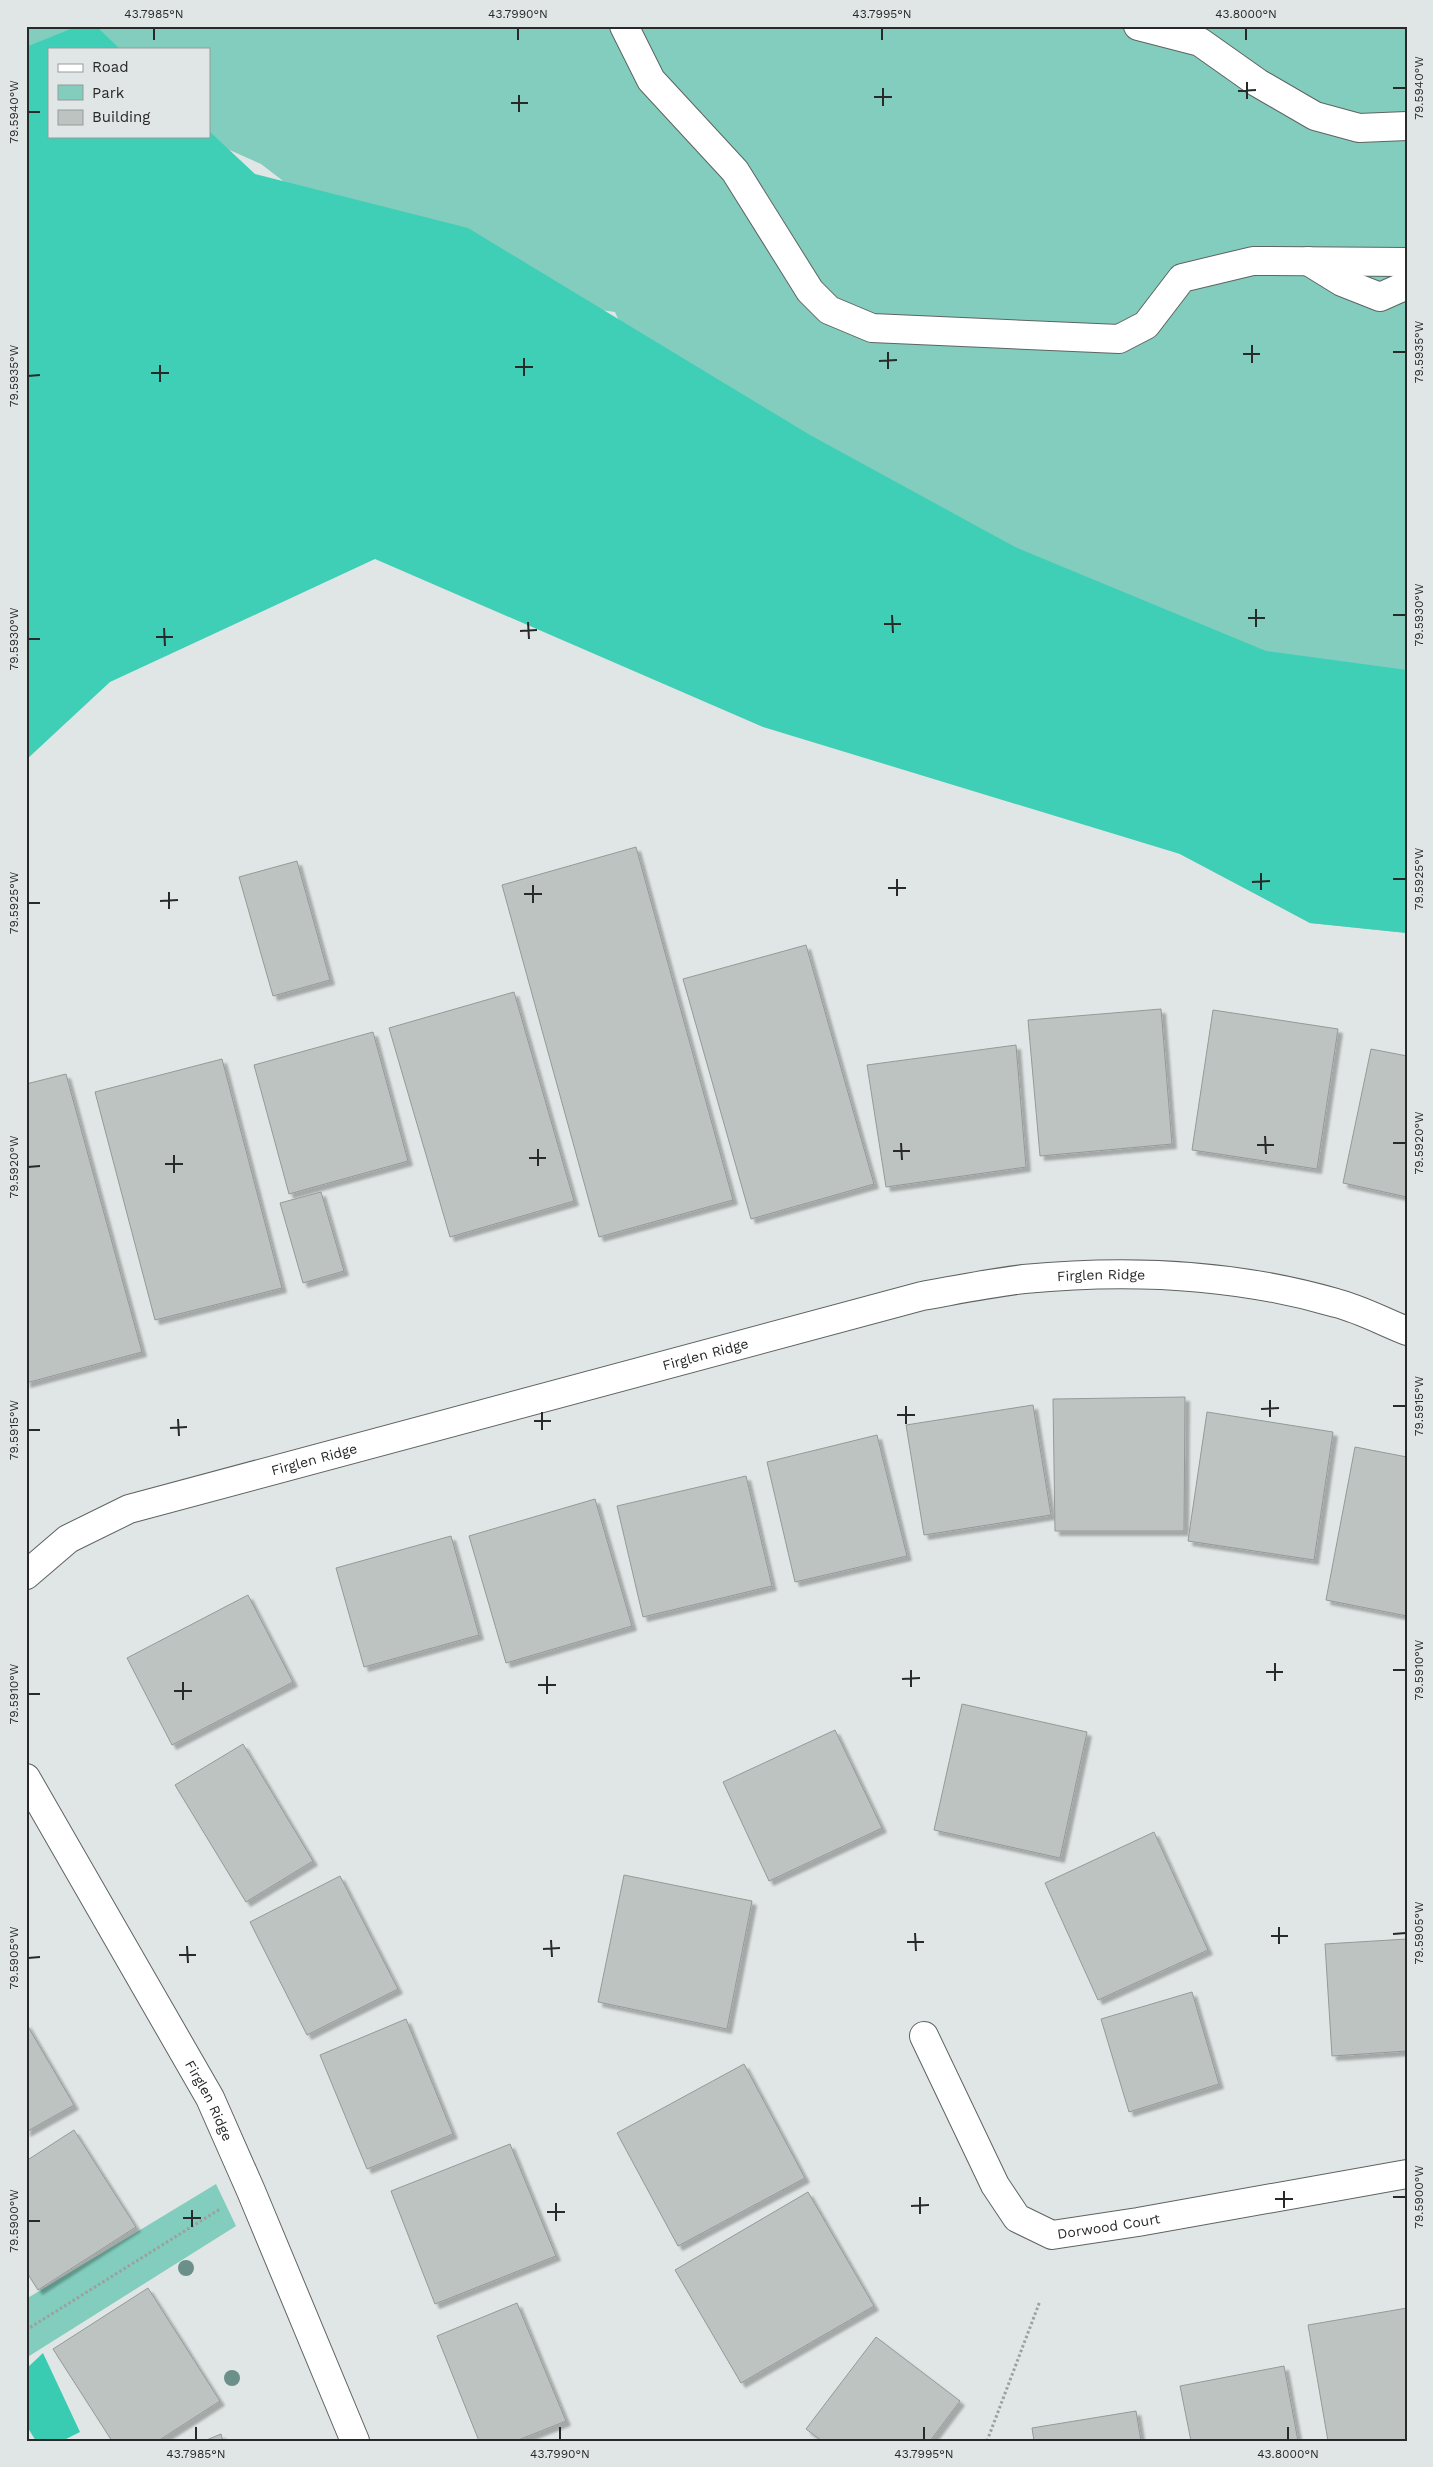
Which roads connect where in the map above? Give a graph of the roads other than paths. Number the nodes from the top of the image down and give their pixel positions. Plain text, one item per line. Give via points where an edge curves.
1 (624, 26) edge
2 (1138, 26) edge
3 (1407, 126) edge
4 (1308, 262) junction
5 (1407, 262) edge
6 (1407, 286) edge
7 (1407, 1331) edge
8 (26, 1574) edge
9 (26, 1778) edge
10 (924, 2036) dead end
11 (1407, 2174) edge
12 (355, 2441) edge

1 - 4 street via 651,80 735,171 810,291 829,310 872,328 1119,339 1146,325 1182,278 1253,261
2 - 3 street via 1200,42 1314,116 1359,128
4 - 5 street
4 - 6 street via 1342,282 1380,297
7 - 8 street, Firglen Ridge via 1338,1303 1284,1290 1200,1278 1118,1275 1023,1279 922,1296 129,1509 68,1539
9 - 12 street, Firglen Ridge via 210,2098
10 - 11 street, Dorwood Court via 995,2185 1017,2218 1052,2235

